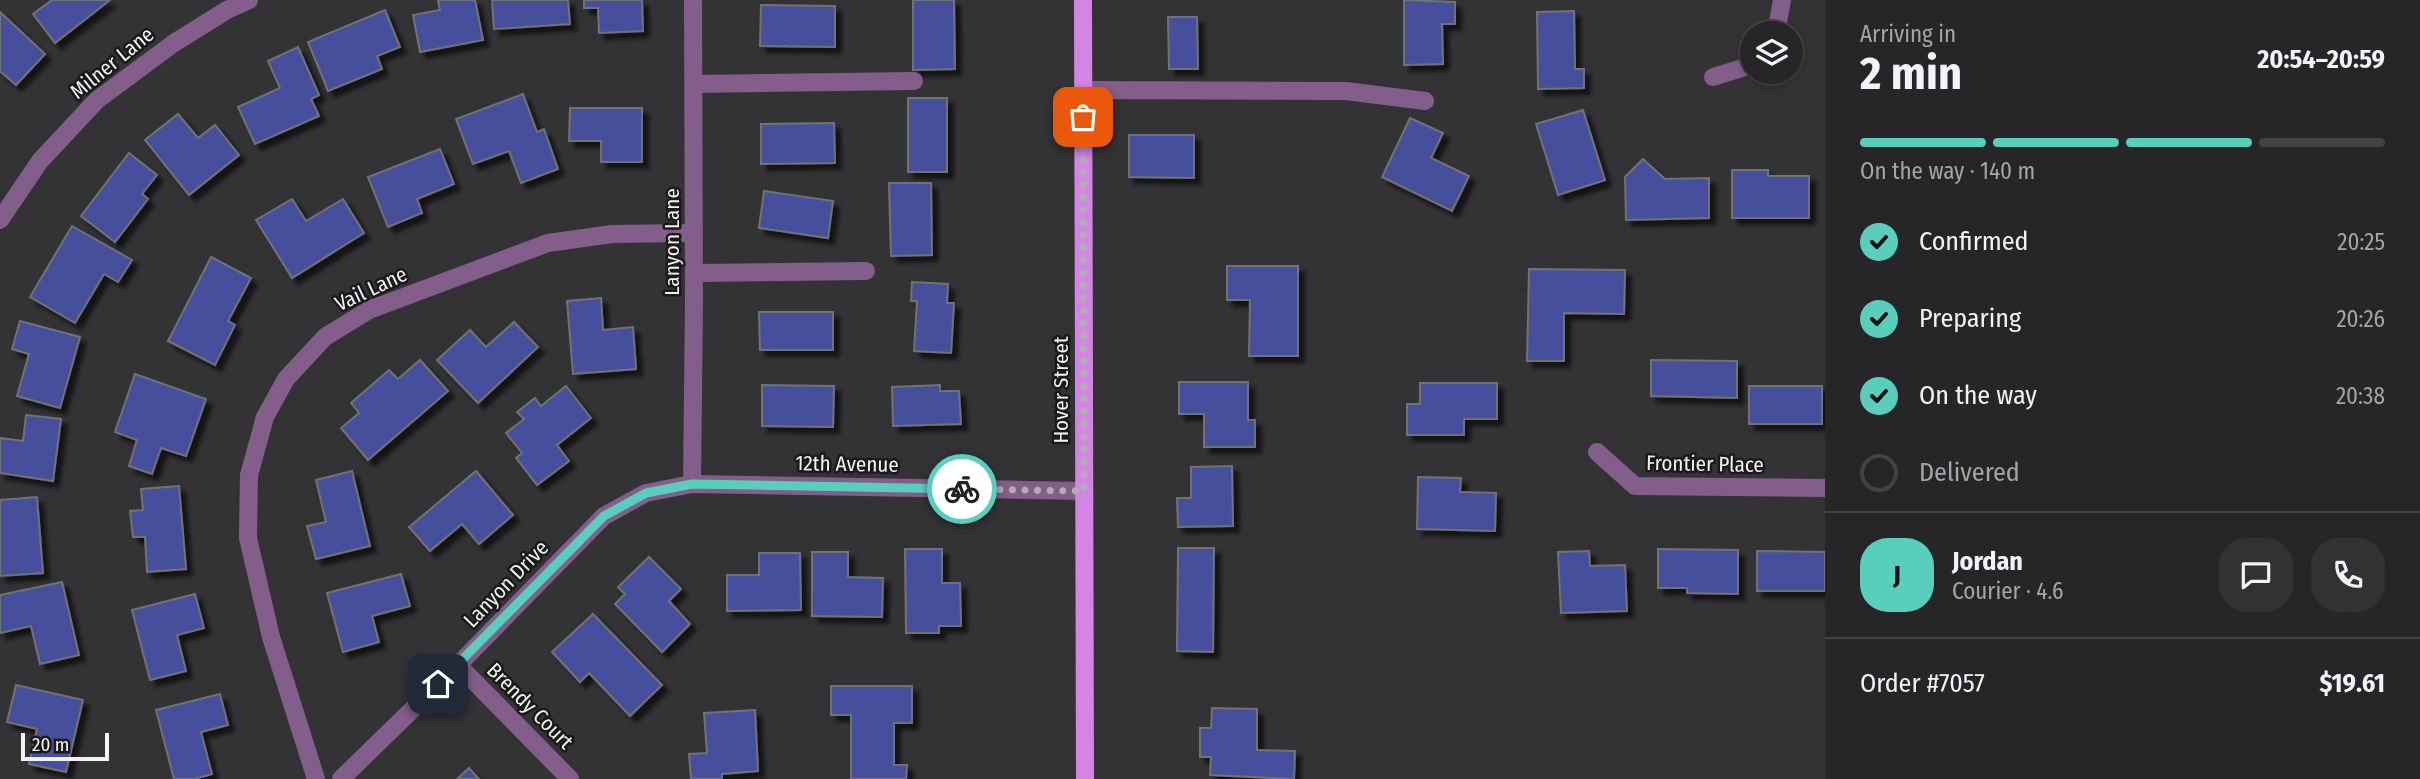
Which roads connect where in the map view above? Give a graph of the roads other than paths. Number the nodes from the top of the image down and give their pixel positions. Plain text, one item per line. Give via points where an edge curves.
1 (249, 0) edge
2 (693, 0) edge
3 (1083, 0) edge
4 (1782, 0) edge
5 (225, 5) edge
6 (1778, 21) edge
7 (1740, 69) edge
8 (1713, 77) dead end
9 (914, 81) dead end
10 (694, 84) junction
11 (1083, 90) junction
12 (1425, 101) dead end
13 (0, 220) edge
14 (694, 233) junction
15 (866, 271) dead end
16 (694, 273) junction
17 (1597, 452) dead end
18 (692, 484) junction
19 (1825, 488) edge
20 (1084, 491) junction
21 (457, 666) junction
22 (316, 779) edge
23 (341, 779) edge
24 (570, 779) edge
25 (1085, 779) edge

1 - 5 street, Milner Lane
2 - 10 street, Lanyon Lane
3 - 11 main road, Hover Street
4 - 6 street
5 - 13 street, Milner Lane via 97,100 40,160
7 - 8 street
9 - 10 street
10 - 14 street, Lanyon Lane
11 - 12 street via 1346,91
11 - 20 main road, Hover Street
14 - 16 street, Lanyon Lane
14 - 22 street, Vail Lane via 612,234 548,243 369,310 325,337 286,379 265,417 249,475 248,538 271,637
15 - 16 street
16 - 18 street, Lanyon Lane
17 - 19 street, Frontier Place via 1635,486
18 - 20 street, 12th Avenue
18 - 21 street, Lanyon Drive via 646,493 604,516
20 - 25 main road, Hover Street
21 - 23 street, Lanyon Drive
21 - 24 street, Brendy Court

